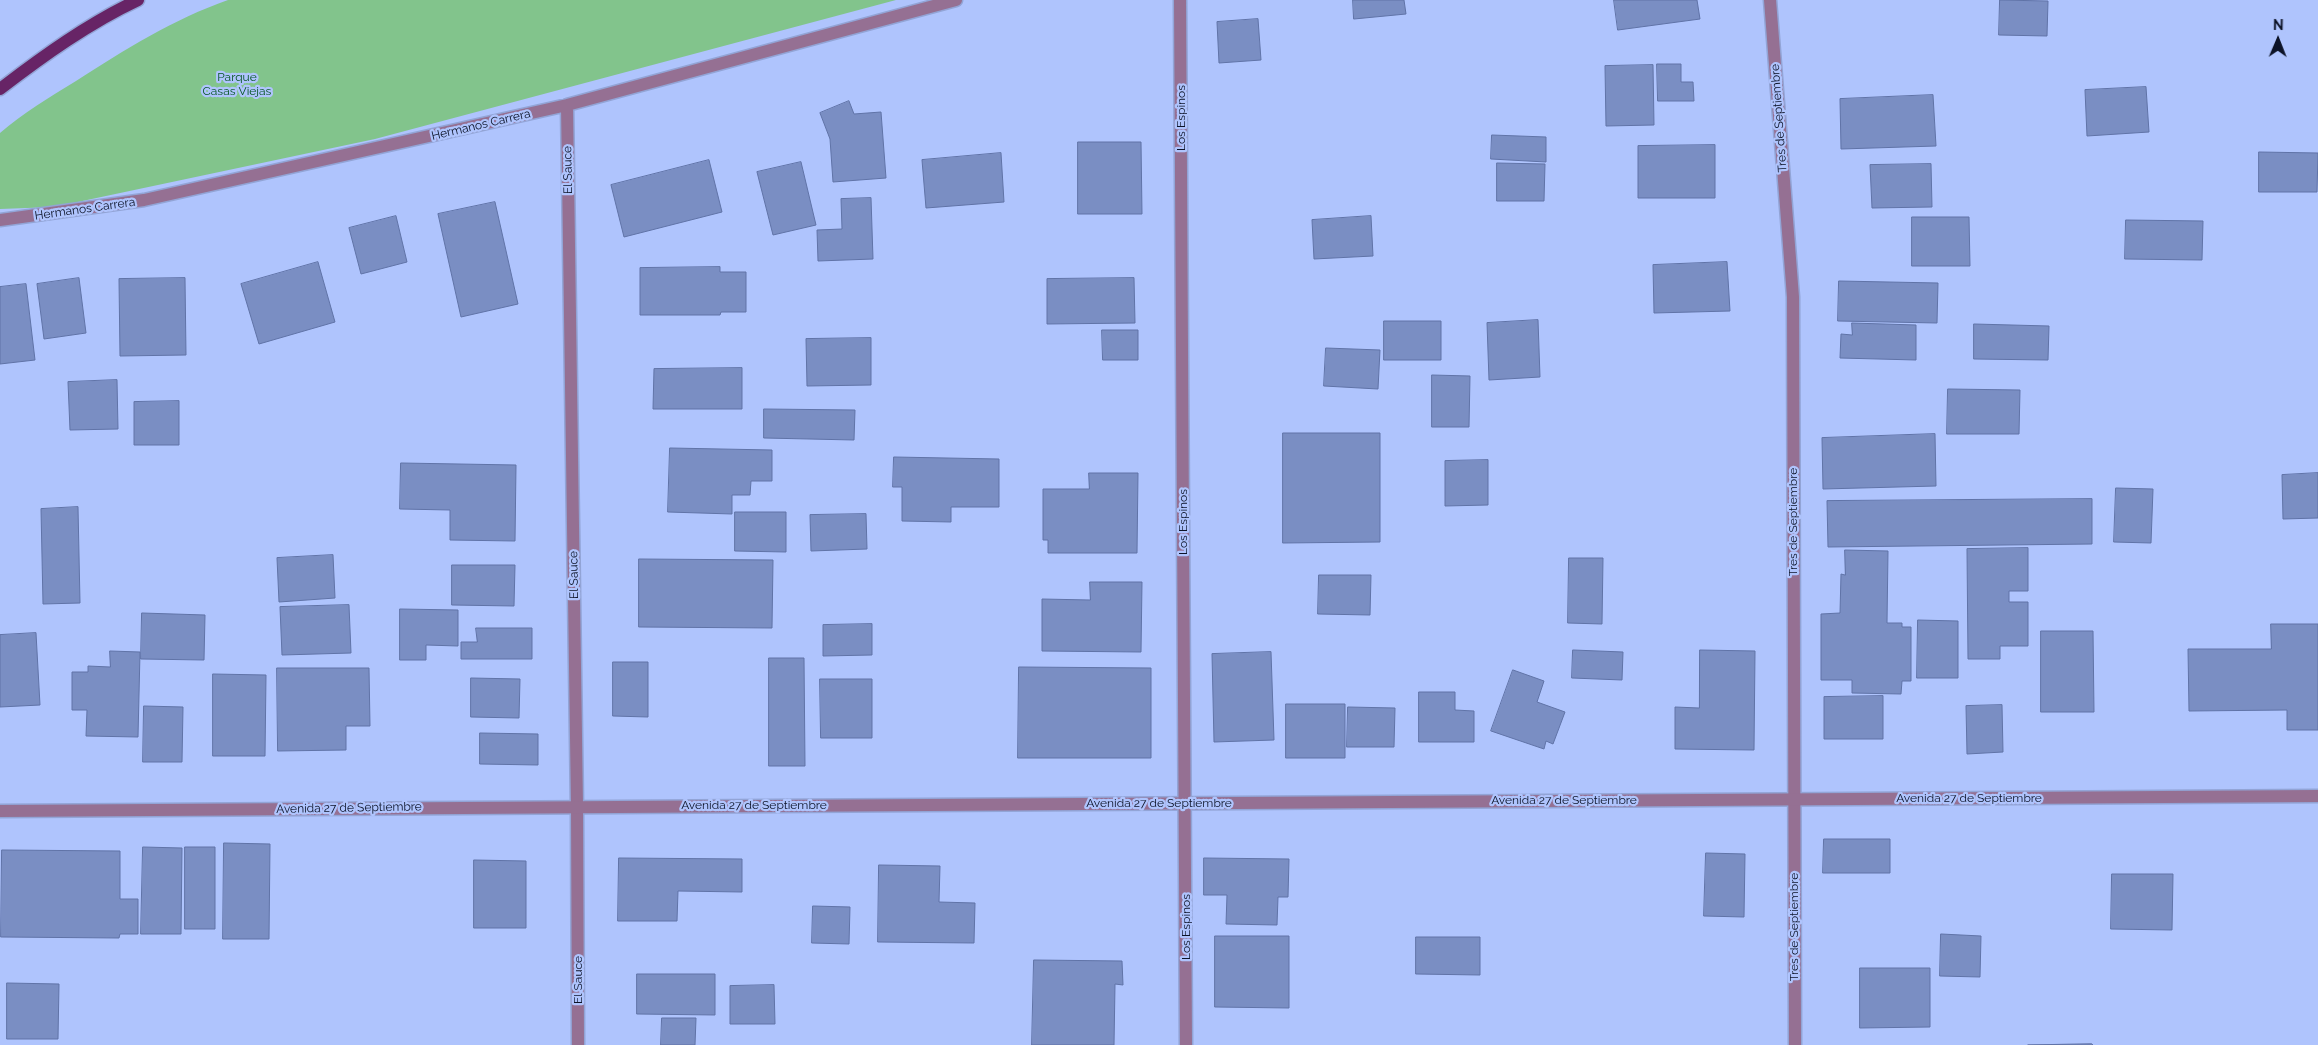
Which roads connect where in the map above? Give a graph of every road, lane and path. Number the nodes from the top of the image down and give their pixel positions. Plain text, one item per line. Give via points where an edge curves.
1 (138, 0) edge
2 (956, 0) edge
3 (1180, 0) edge
4 (1770, 0) edge
5 (0, 89) edge
6 (567, 105) junction
7 (0, 220) edge
8 (2318, 796) edge
9 (1793, 799) junction
10 (1185, 802) junction
11 (577, 806) junction
12 (0, 811) edge
13 (578, 1045) edge
14 (1186, 1045) edge
15 (1795, 1045) edge

1 - 5 main road via 86,29
2 - 6 street, Hermanos Carrera
3 - 10 street, Los Espinos
4 - 9 street, Tres de Septiembre via 1793,297
6 - 7 street, Hermanos Carrera via 144,200
6 - 11 street, El Sauce
8 - 9 street, Avenida 27 de Septiembre
9 - 10 street, Avenida 27 de Septiembre
9 - 15 street, Tres de Septiembre
10 - 11 street, Avenida 27 de Septiembre
10 - 14 street, Los Espinos
11 - 12 street, Avenida 27 de Septiembre
11 - 13 street, El Sauce

